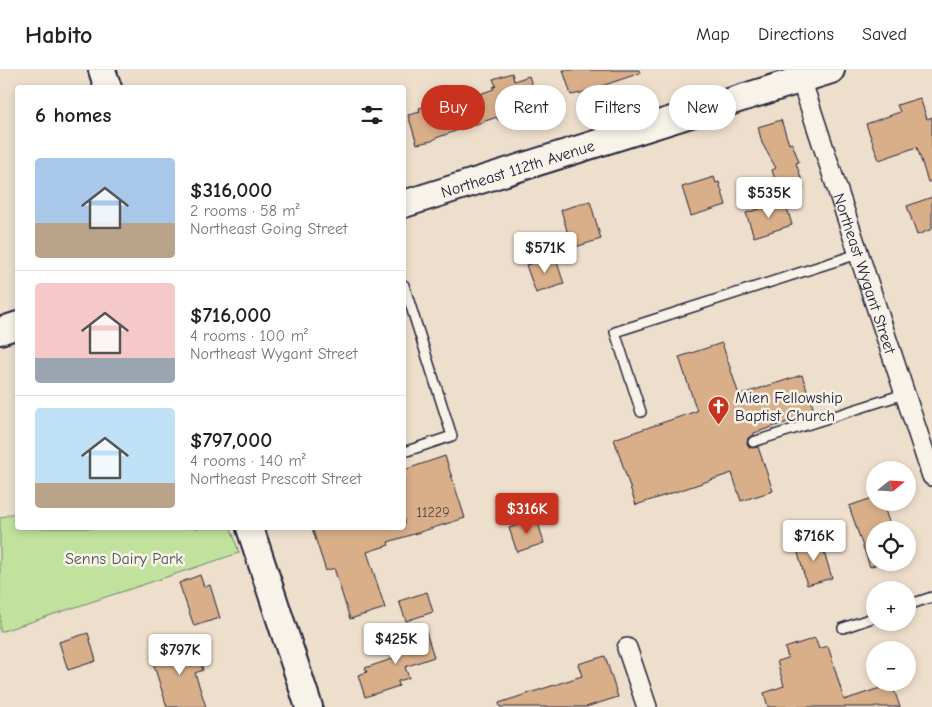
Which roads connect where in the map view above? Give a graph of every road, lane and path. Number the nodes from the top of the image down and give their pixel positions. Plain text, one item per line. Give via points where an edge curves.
1 (102, 70) edge
2 (831, 70) edge
3 (799, 75) edge
4 (107, 85) edge
5 (406, 203) edge
6 (858, 254) junction
7 (406, 291) edge
8 (15, 326) edge
9 (0, 330) edge
10 (904, 394) junction
11 (641, 412) dead end
12 (753, 442) dead end
13 (406, 451) edge
14 (932, 476) edge
15 (251, 530) edge
16 (932, 597) edge
17 (916, 602) edge
18 (866, 620) edge
19 (843, 628) dead end
20 (627, 648) dead end
21 (309, 707) edge
22 (647, 707) edge

1 - 4 street
2 - 3 street, Northeast 112th Avenue
3 - 5 street, Northeast 112th Avenue
3 - 6 street, Northeast Wygant Street
6 - 10 street, Northeast Wygant Street
6 - 11 lane via 615,332
7 - 13 lane via 452,436
8 - 9 street
10 - 12 lane
10 - 14 street, Northeast Wygant Street
15 - 21 street
16 - 17 lane
18 - 19 lane
20 - 22 street

